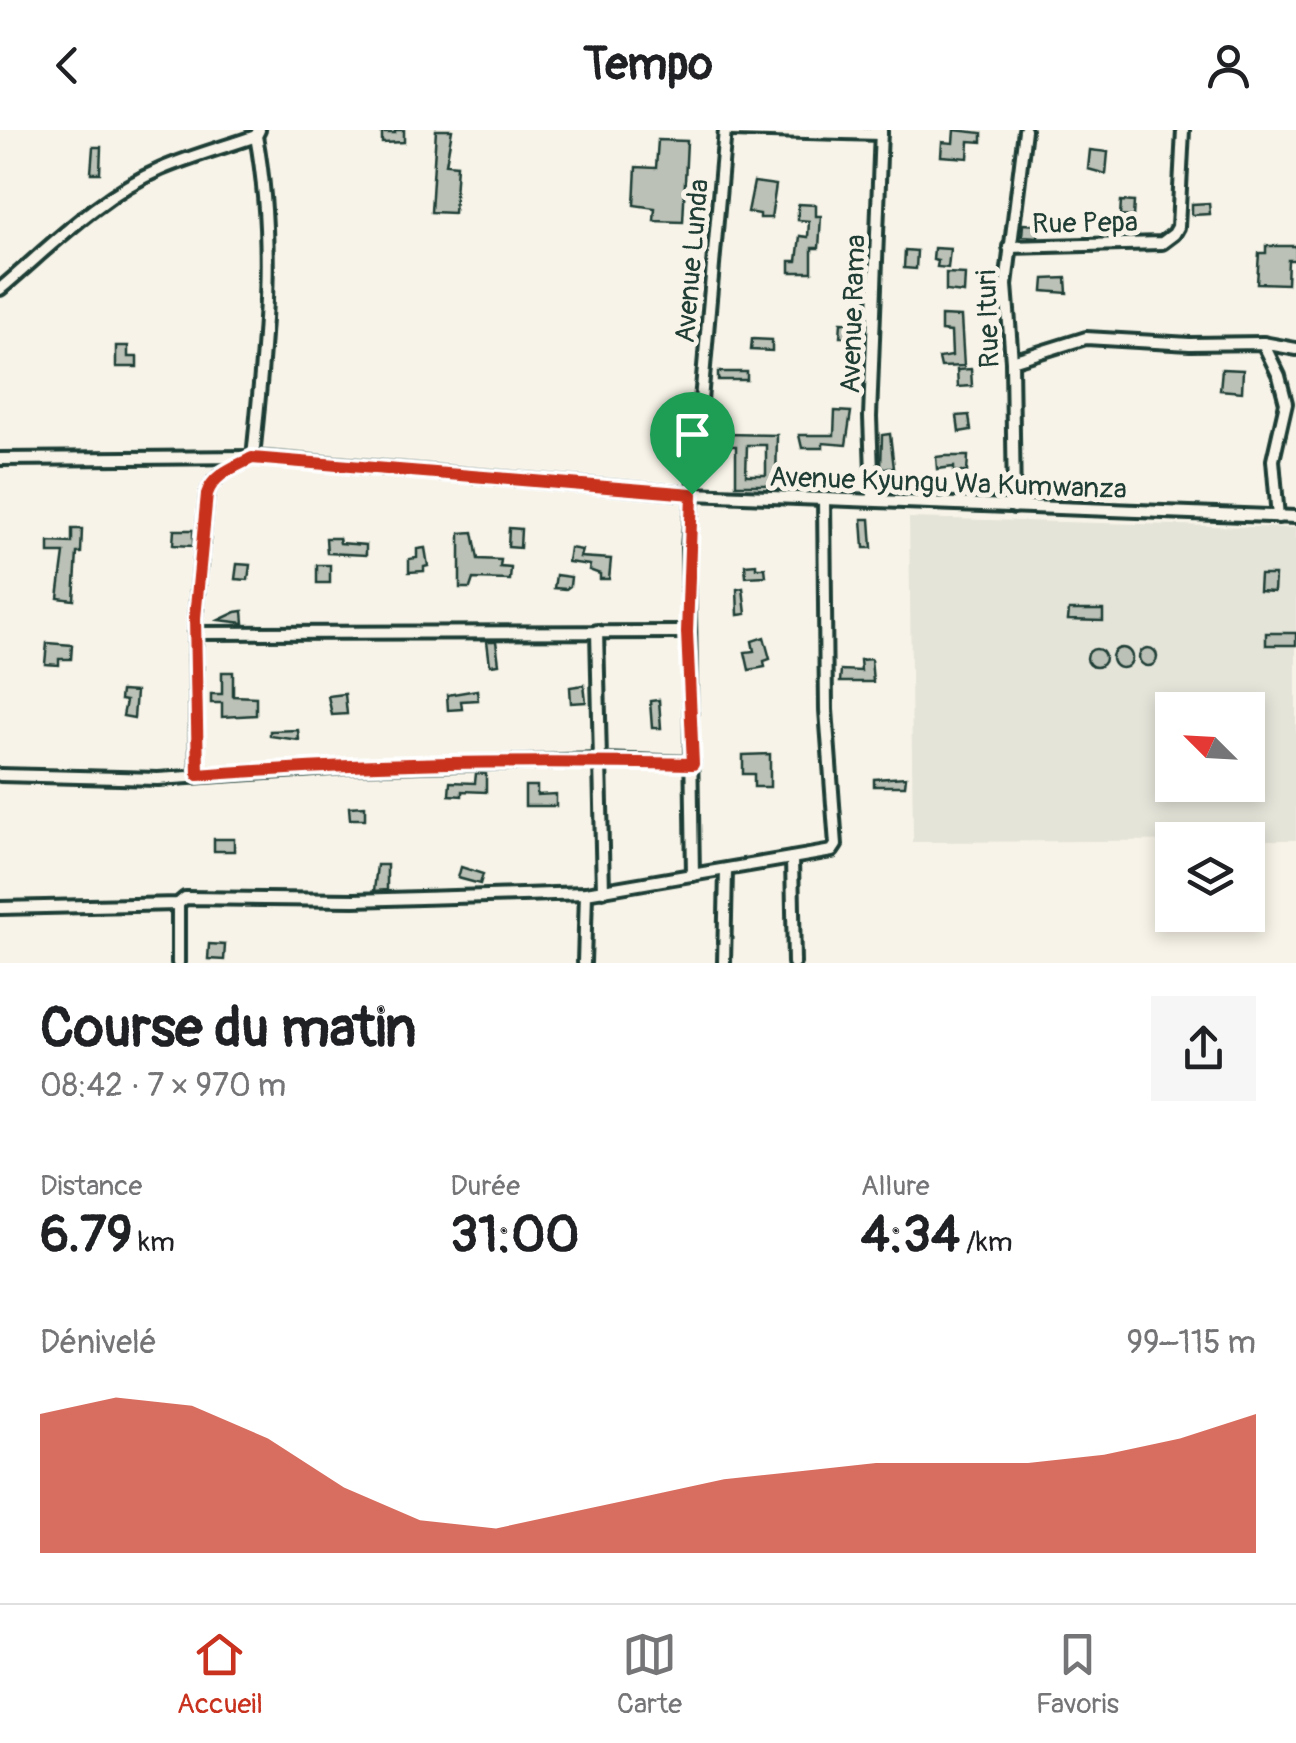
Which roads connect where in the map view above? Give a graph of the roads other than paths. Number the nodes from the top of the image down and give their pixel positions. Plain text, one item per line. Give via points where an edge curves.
1 (728, 130) edge
2 (1025, 130) edge
3 (1183, 130) edge
4 (881, 132) edge
5 (257, 133) edge
6 (1009, 247) junction
7 (0, 289) edge
8 (1263, 343) junction
9 (1296, 349) edge
10 (1012, 361) junction
11 (252, 458) junction
12 (0, 459) edge
13 (692, 494) junction
14 (824, 499) junction
15 (873, 500) junction
16 (1014, 507) junction
17 (1278, 517) junction
18 (1296, 517) edge
19 (597, 631) junction
20 (687, 632) junction
21 (195, 633) junction
22 (601, 760) junction
23 (693, 764) junction
24 (0, 775) edge
25 (198, 775) junction
26 (792, 858) junction
27 (726, 870) junction
28 (693, 875) junction
29 (602, 890) junction
30 (586, 893) junction
31 (178, 904) junction
32 (0, 908) edge
33 (178, 963) edge
34 (584, 963) edge
35 (724, 963) edge
36 (794, 963) edge

1 - 4 street
1 - 13 street, Avenue Lunda
2 - 6 street, Rue Ituri
3 - 6 street, Rue Pepa via 1178,227 1170,239
4 - 15 street, Avenue Rama
5 - 7 street via 134,183
5 - 11 street via 268,235
6 - 10 street, Rue Ituri
8 - 9 street
8 - 10 street via 1086,338
8 - 17 street via 1285,394 1272,460
10 - 16 street, Rue Ituri
11 - 12 street, Avenue Kyungu Wa Kumwanza
11 - 13 street, Avenue Kyungu Wa Kumwanza
11 - 21 street via 210,484
13 - 14 street, Avenue Kyungu Wa Kumwanza
13 - 20 street, Avenue Lunda
14 - 15 street, Avenue Kyungu Wa Kumwanza
14 - 26 street via 826,710 836,845
15 - 16 street, Avenue Kyungu Wa Kumwanza
16 - 17 street, Avenue Kyungu Wa Kumwanza
17 - 18 street, Avenue Kyungu Wa Kumwanza
19 - 20 street
19 - 21 street
19 - 22 street
20 - 23 street, Avenue Lunda
21 - 25 street
22 - 23 street
22 - 25 street
22 - 29 street
23 - 28 street, Avenue Lunda
24 - 25 street
26 - 27 street
26 - 36 street
27 - 28 street
27 - 35 street
28 - 29 street
29 - 30 street
30 - 31 street via 185,898
30 - 34 street
31 - 32 street
31 - 33 street

